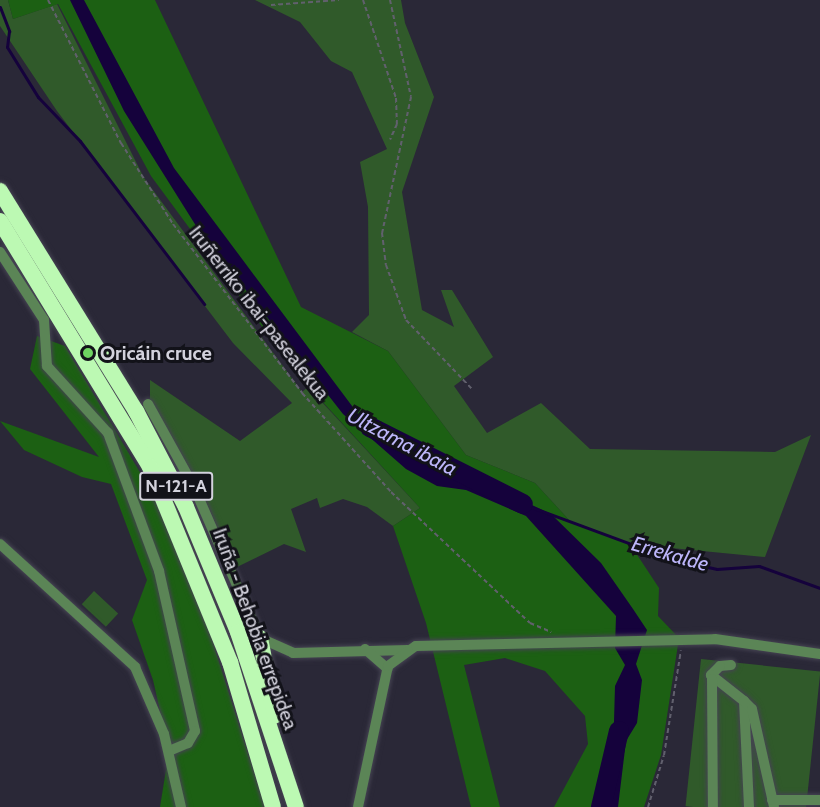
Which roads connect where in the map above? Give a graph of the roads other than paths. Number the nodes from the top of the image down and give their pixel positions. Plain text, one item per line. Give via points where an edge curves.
1 (0, 191) edge
2 (0, 221) edge
3 (0, 252) edge
4 (148, 404) dead end
5 (0, 544) edge
6 (260, 638) junction
7 (364, 648) junction
8 (408, 650) junction
9 (820, 654) edge
10 (730, 665) dead end
11 (388, 669) junction
12 (712, 679) junction
13 (744, 702) junction
14 (275, 746) junction
15 (169, 751) junction
16 (820, 800) edge
17 (773, 804) edge
18 (181, 807) edge
19 (273, 807) edge
20 (296, 807) edge
21 (358, 807) edge
22 (713, 807) edge
23 (749, 807) edge

1 - 14 highway, Iruña - Behobia errepidea / N-121-A via 169,471 223,592
2 - 19 highway, Iruña - Behobia errepidea / N-121-A via 150,467 226,651
3 - 15 street via 44,320 47,366 108,433 156,560 177,631 195,731 188,743
4 - 6 street via 194,487
5 - 15 street via 135,668
6 - 7 street via 293,653
6 - 14 highway via 279,733
7 - 8 street
7 - 11 street
8 - 9 street via 434,644 679,638
8 - 11 street
10 - 12 street via 714,669
11 - 21 street
12 - 13 street
12 - 22 street
13 - 17 street via 752,709
13 - 23 street
14 - 20 highway, Iruña - Behobia errepidea / N-121-A
15 - 18 street
16 - 17 street

